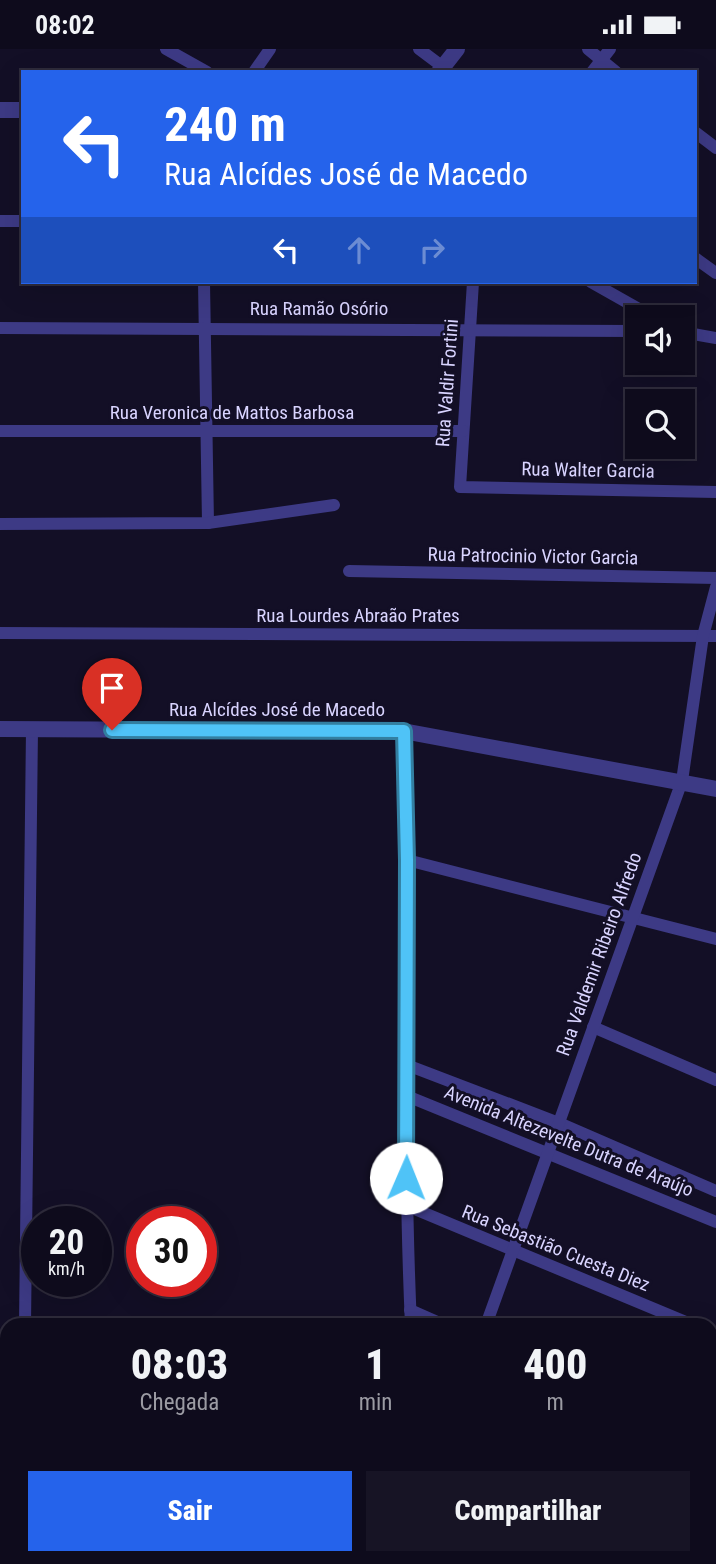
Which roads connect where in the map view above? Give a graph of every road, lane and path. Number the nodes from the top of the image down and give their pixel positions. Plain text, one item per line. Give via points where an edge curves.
1 (166, 49) edge
2 (270, 49) edge
3 (419, 49) edge
4 (457, 49) edge
5 (588, 49) edge
6 (610, 49) edge
7 (601, 60) junction
8 (441, 69) edge
9 (203, 70) edge
10 (255, 70) edge
11 (594, 70) edge
12 (614, 70) edge
13 (0, 110) edge
14 (21, 110) edge
15 (697, 134) edge
16 (716, 148) edge
17 (0, 221) edge
18 (21, 221) edge
19 (697, 259) edge
20 (716, 273) edge
21 (204, 284) edge
22 (473, 284) edge
23 (595, 284) edge
24 (632, 305) edge
25 (205, 327) junction
26 (0, 328) edge
27 (470, 328) junction
28 (625, 331) edge
29 (695, 334) edge
30 (716, 338) edge
31 (0, 431) edge
32 (207, 431) junction
33 (463, 431) junction
34 (460, 487) joint
35 (716, 492) edge
36 (334, 505) dead end
37 (208, 523) junction
38 (0, 524) edge
39 (349, 571) dead end
40 (716, 578) edge
41 (716, 587) edge
42 (0, 633) edge
43 (710, 636) edge
44 (0, 729) edge
45 (32, 729) junction
46 (404, 731) junction
47 (682, 781) junction
48 (716, 789) edge
49 (407, 860) junction
50 (634, 917) junction
51 (716, 939) edge
52 (593, 1027) junction
53 (407, 1065) junction
54 (716, 1080) edge
55 (407, 1096) junction
56 (559, 1123) junction
57 (548, 1153) junction
58 (716, 1191) edge
59 (405, 1205) junction
60 (716, 1222) edge
61 (512, 1252) junction
62 (410, 1310) junction
63 (25, 1318) edge
64 (411, 1318) edge
65 (428, 1318) edge
66 (488, 1318) edge
67 (676, 1318) edge

1 - 9 street
2 - 10 street
3 - 8 street
4 - 8 street
5 - 7 street
6 - 7 street
7 - 11 street
7 - 12 street
13 - 14 street
15 - 16 street
17 - 18 street
19 - 20 street
21 - 25 street
22 - 27 street, Rua Valdir Fortini
23 - 24 street
25 - 26 street, Rua Ramão Osório
25 - 27 street, Rua Ramão Osório
25 - 32 street
27 - 28 street, Rua Ramão Osório
27 - 33 street, Rua Valdir Fortini
29 - 30 street
31 - 32 street, Rua Veronica de Mattos Barbosa
32 - 33 street, Rua Veronica de Mattos Barbosa
32 - 37 street
33 - 34 street, Rua Valdir Fortini
34 - 35 street, Rua Walter Garcia
36 - 37 street
37 - 38 street
39 - 40 street, Rua Patrocinio Victor Garcia
41 - 43 street, Rua Valdemir Ribeiro Alfredo
42 - 43 street, Rua Lourdes Abraão Prates
43 - 47 street, Rua Valdemir Ribeiro Alfredo
44 - 45 street, Rua Alcídes José de Macedo
45 - 46 street, Rua Alcídes José de Macedo
45 - 63 street
46 - 47 street, Rua Alcídes José de Macedo
46 - 49 street
47 - 48 street, Rua Alcídes José de Macedo
47 - 50 street, Rua Valdemir Ribeiro Alfredo
49 - 50 street
49 - 53 street
50 - 51 street
50 - 52 street, Rua Valdemir Ribeiro Alfredo
52 - 54 street
52 - 56 street, Rua Valdemir Ribeiro Alfredo
53 - 55 street
53 - 56 street, Avenida Altezevelte Dutra de Araújo
55 - 57 street, Avenida Altezevelte Dutra de Araújo
55 - 59 street
56 - 57 street, Rua Valdemir Ribeiro Alfredo
56 - 58 street, Avenida Altezevelte Dutra de Araújo
57 - 60 street, Avenida Altezevelte Dutra de Araújo
57 - 61 street, Rua Valdemir Ribeiro Alfredo
59 - 61 street, Rua Sebastião Cuesta Diez
59 - 62 street
61 - 66 street, Rua Valdemir Ribeiro Alfredo
61 - 67 street, Rua Sebastião Cuesta Diez
62 - 64 street
62 - 65 street

